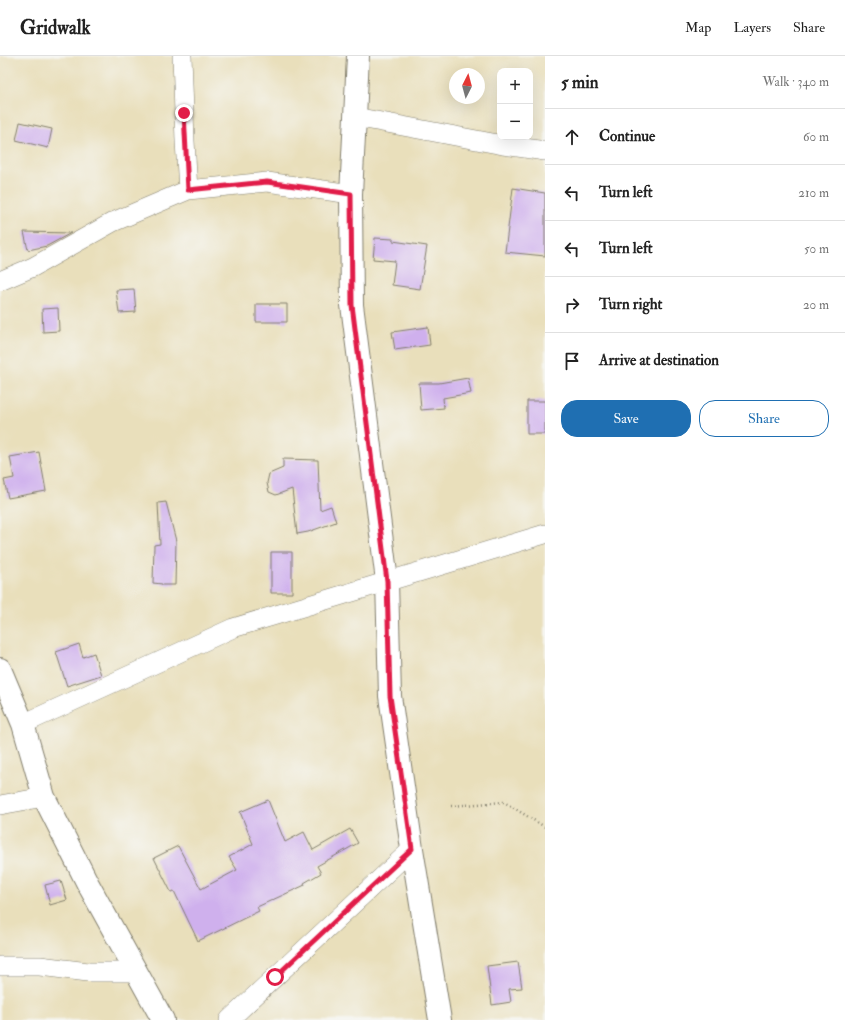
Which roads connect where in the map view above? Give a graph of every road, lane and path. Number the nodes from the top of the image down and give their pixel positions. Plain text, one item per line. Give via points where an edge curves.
1 (182, 56) edge
2 (358, 56) edge
3 (355, 117) junction
4 (545, 151) edge
5 (188, 190) junction
6 (351, 194) junction
7 (0, 281) edge
8 (545, 534) edge
9 (387, 581) junction
10 (0, 669) edge
11 (23, 724) junction
12 (44, 797) junction
13 (0, 805) edge
14 (451, 806) dead end
15 (545, 827) edge
16 (412, 849) junction
17 (0, 966) edge
18 (137, 972) junction
19 (163, 1020) edge
20 (229, 1020) edge
21 (440, 1020) edge

1 - 5 street
2 - 3 main road
3 - 4 street
3 - 6 main road
5 - 6 street via 267,182
5 - 7 street via 113,222 34,267
6 - 9 main road via 352,305
8 - 9 street
9 - 11 street via 233,628
9 - 16 main road via 390,696
10 - 11 main road
11 - 12 main road
12 - 13 street
12 - 18 main road
14 - 15 path via 504,802
16 - 20 street
16 - 21 main road
17 - 18 street via 40,966 88,972
18 - 19 main road

